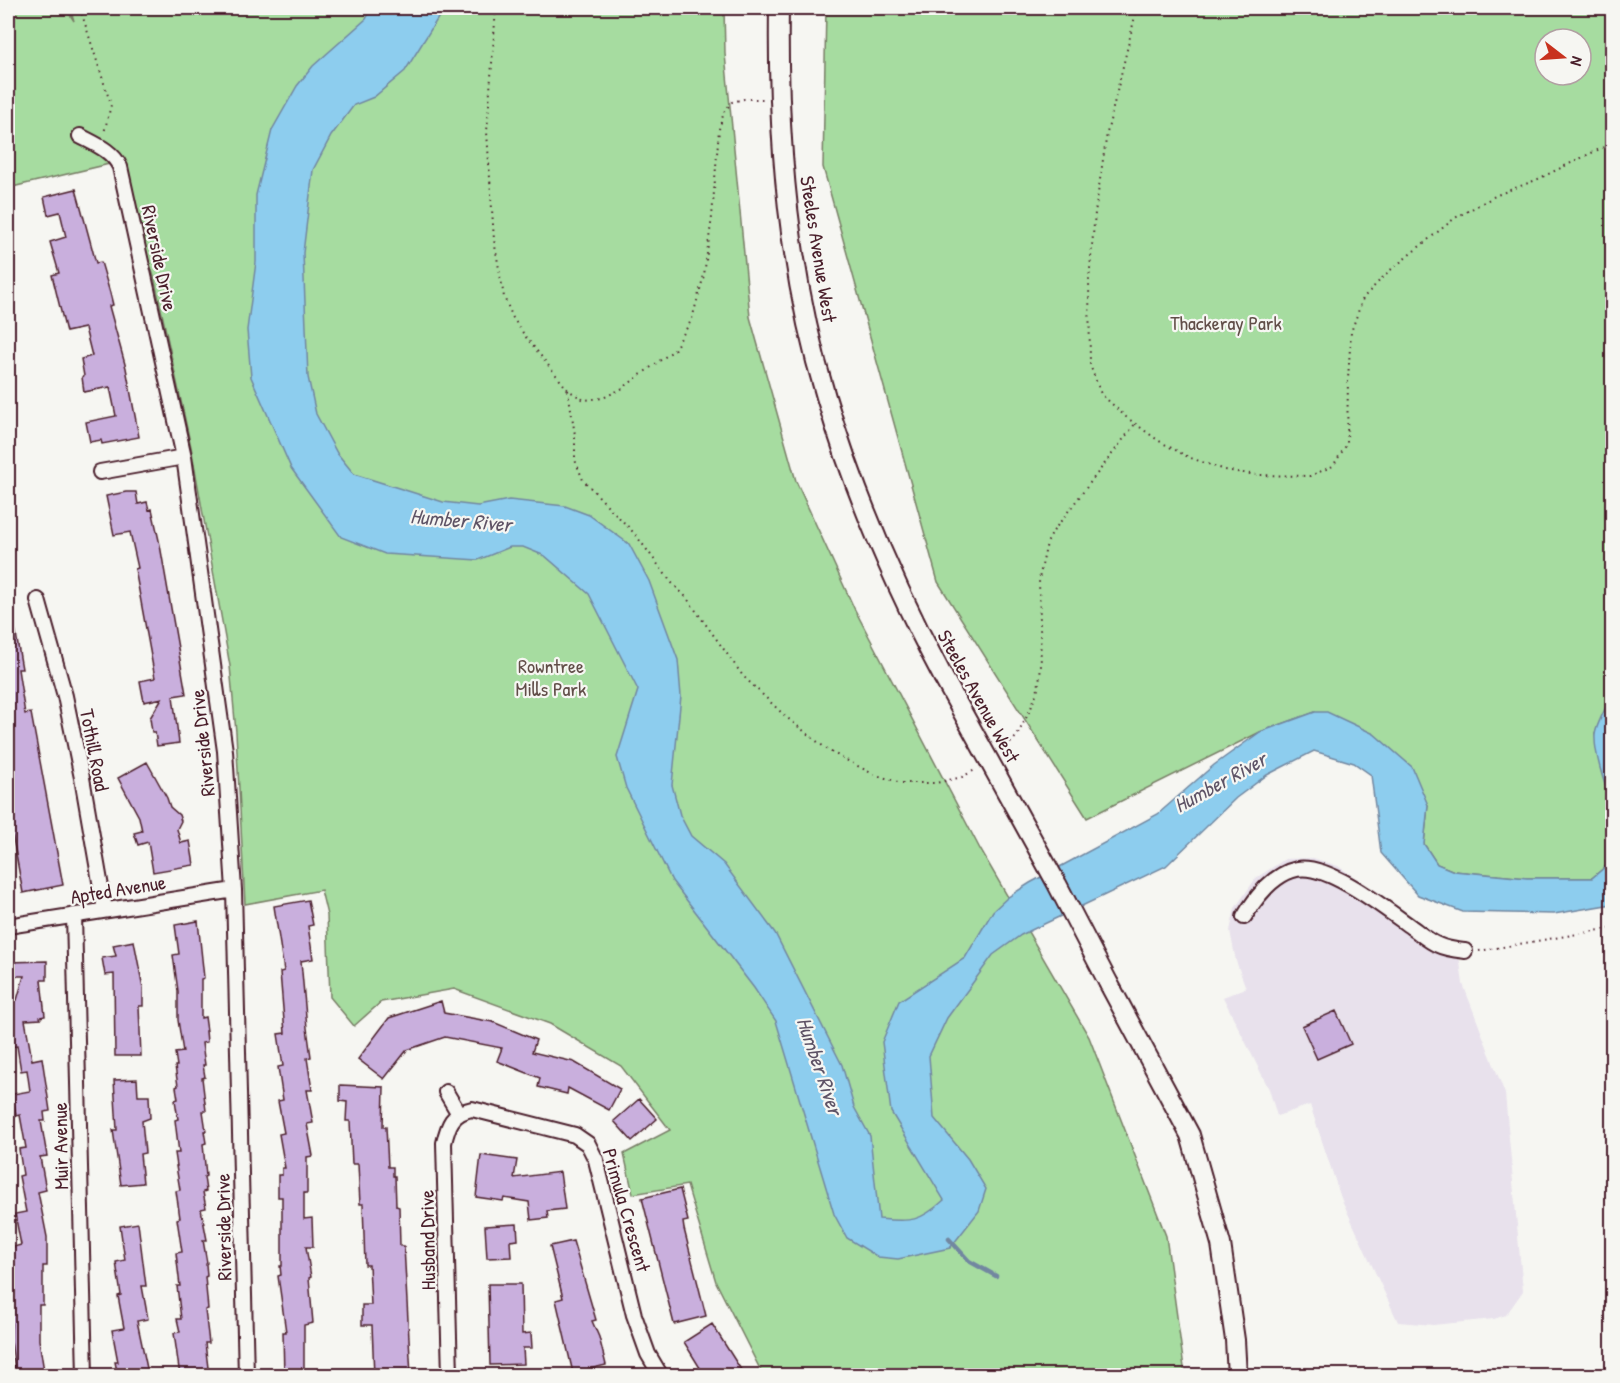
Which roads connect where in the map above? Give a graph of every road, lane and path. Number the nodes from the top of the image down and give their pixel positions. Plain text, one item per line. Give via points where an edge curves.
1 (80, 8) edge
2 (496, 8) edge
3 (779, 8) edge
4 (1137, 8) edge
5 (779, 98) junction
6 (80, 136) dead end
7 (1612, 144) edge
8 (100, 147) junction
9 (568, 390) junction
10 (1135, 424) junction
11 (184, 458) junction
12 (100, 472) dead end
13 (38, 600) dead end
14 (1001, 753) dead end
15 (983, 766) dead end
16 (234, 890) junction
17 (105, 910) junction
18 (74, 915) junction
19 (1245, 917) dead end
20 (8, 926) edge
21 (1612, 927) edge
22 (1465, 951) joint
23 (446, 1092) dead end
24 (461, 1112) junction
25 (85, 1376) edge
26 (246, 1376) edge
27 (450, 1376) edge
28 (661, 1376) edge
29 (1237, 1376) edge

1 - 8 path via 111,105
2 - 9 path via 487,132 494,240 504,297 525,336
3 - 5 main road, Steeles Avenue West
4 - 10 path via 1107,133 1089,280 1090,365 1101,394
5 - 9 path via 732,102 724,112 704,275 692,319 674,350 603,398 584,400
5 - 29 main road, Steeles Avenue West, bridge via 796,262 814,355 854,483 908,612 1190,1135 1221,1244
6 - 8 street, Riverside Drive
7 - 10 path via 1455,218 1388,272 1363,298 1351,332 1347,444 1333,466 1310,476 1225,470 1188,457
8 - 11 street, Riverside Drive via 117,159 120,167
9 - 15 path via 575,460 583,480 635,534 743,676 784,716 829,751 873,774 901,783 936,783 962,777
10 - 14 path via 1047,543 1039,579 1038,688 1017,736
11 - 12 street
11 - 16 street, Riverside Drive via 225,751
13 - 17 street, Tothill Road via 67,706
16 - 17 street, Apted Avenue
16 - 26 street, Riverside Drive
17 - 18 street, Apted Avenue
18 - 20 street, Apted Avenue
18 - 25 street, Muir Avenue
19 - 22 street via 1268,885 1299,868 1312,870 1336,876 1437,945
21 - 22 path via 1491,950
23 - 24 street
24 - 27 street, Husband Drive via 448,1126 444,1143
24 - 28 street, Primula Crescent via 472,1109 567,1132 588,1144 596,1160 637,1322

